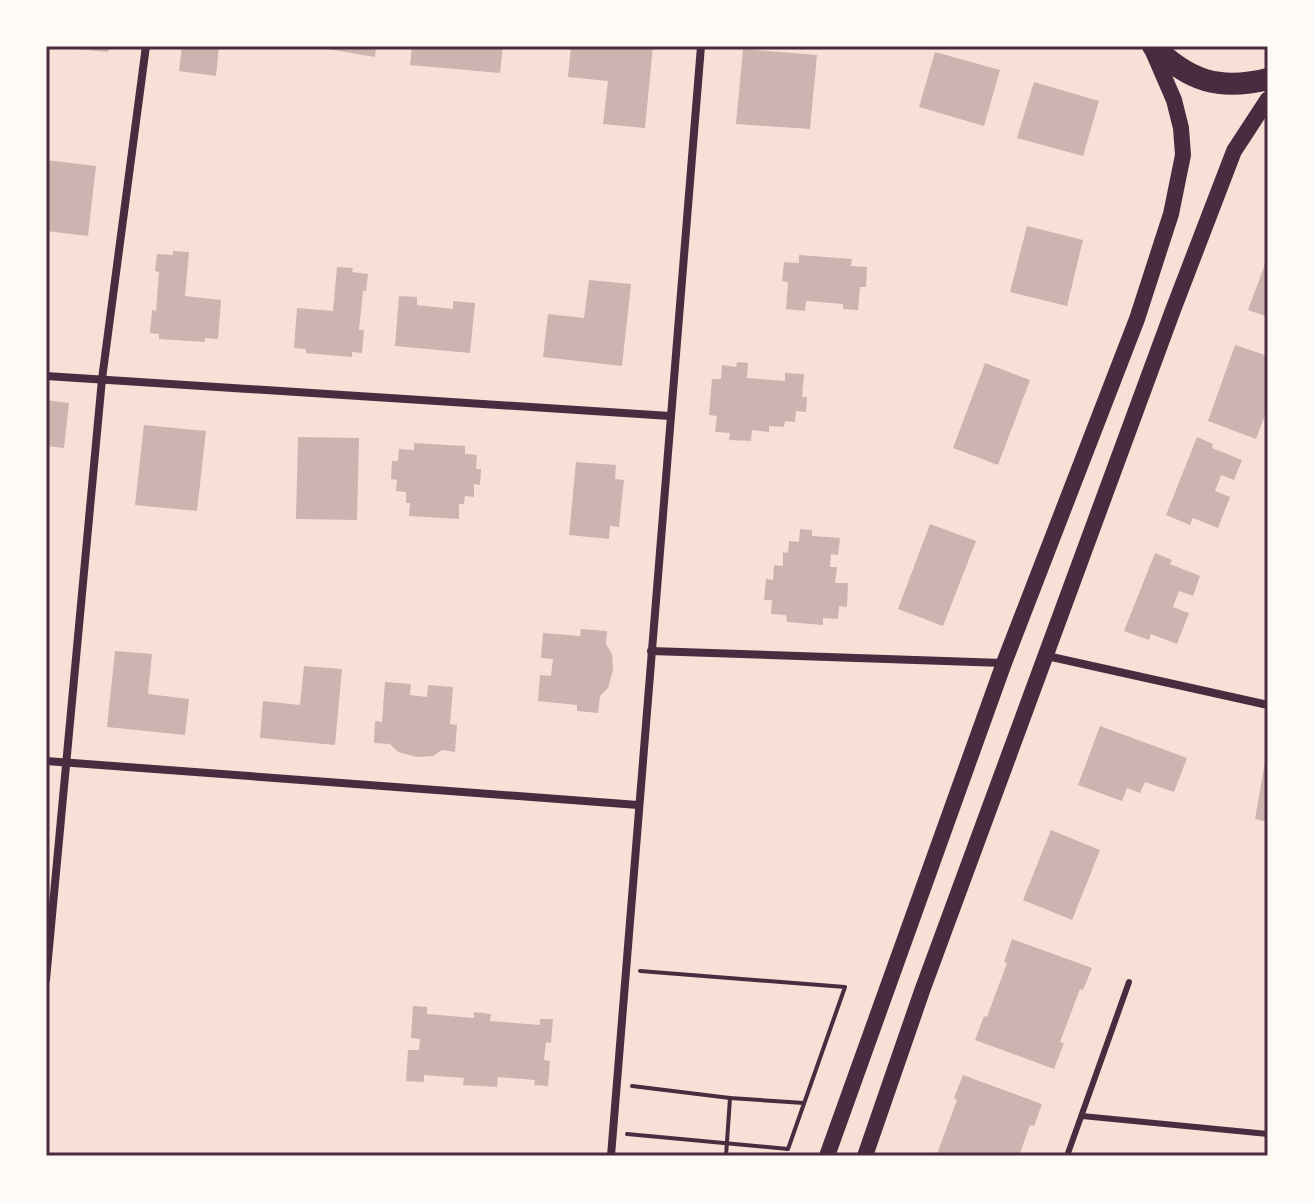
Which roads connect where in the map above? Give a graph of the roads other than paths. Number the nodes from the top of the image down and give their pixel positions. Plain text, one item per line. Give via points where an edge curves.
1 (146, 46) edge
2 (701, 46) edge
3 (1152, 46) edge
4 (1268, 79) edge
5 (1268, 99) edge
6 (46, 376) edge
7 (102, 379) junction
8 (670, 416) junction
9 (651, 651) junction
10 (1047, 656) junction
11 (1004, 663) junction
12 (1268, 705) edge
13 (46, 761) edge
14 (67, 763) junction
15 (638, 805) junction
16 (46, 980) edge
17 (1129, 982) dead end
18 (1082, 1116) junction
19 (1268, 1134) edge
20 (611, 1156) edge
21 (827, 1156) edge
22 (865, 1156) edge
23 (1067, 1156) edge

1 - 7 street
2 - 8 street
3 - 4 highway via 1174,67 1207,82 1242,86
3 - 11 main road via 1181,128 1183,155 1171,214 1137,319
5 - 10 main road via 1234,151
6 - 7 street
7 - 8 street
7 - 14 street
8 - 9 street
9 - 11 street
9 - 15 street
10 - 12 street
10 - 22 main road
11 - 21 main road
13 - 14 street
14 - 15 street
14 - 16 street
15 - 20 street
17 - 18 lane
18 - 19 lane
18 - 23 lane

